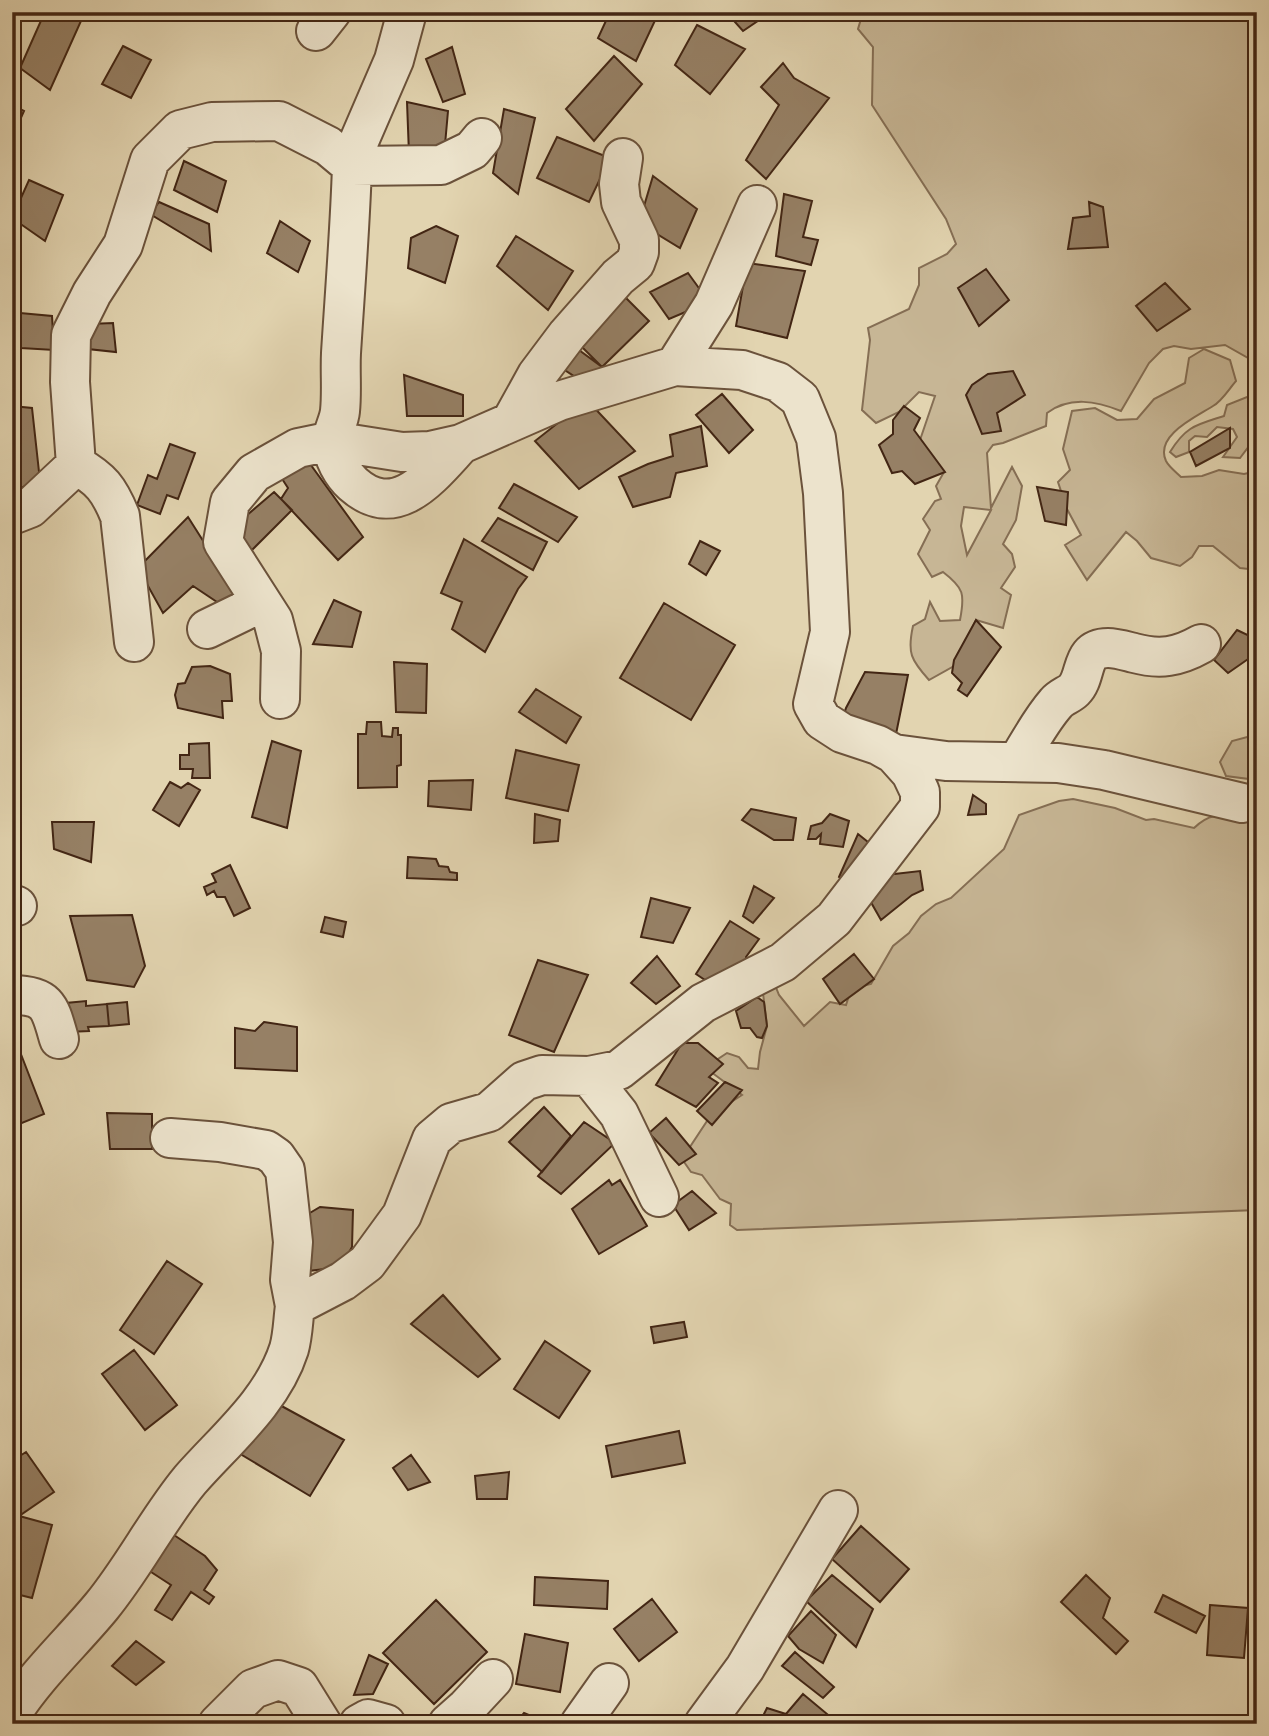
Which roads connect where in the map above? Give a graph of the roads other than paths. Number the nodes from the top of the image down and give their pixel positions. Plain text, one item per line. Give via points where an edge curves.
1 (407, 12) edge
2 (482, 138) dead end
3 (624, 158) dead end
4 (352, 166) junction
5 (757, 205) dead end
6 (675, 366) junction
7 (511, 422) junction
8 (332, 442) junction
9 (461, 444) junction
10 (76, 465) junction
11 (12, 515) edge
12 (258, 598) junction
13 (207, 629) dead end
14 (134, 642) dead end
15 (1201, 644) dead end
16 (279, 699) dead end
17 (894, 754) junction
18 (1018, 761) junction
19 (1241, 803) dead end
20 (12, 995) edge
21 (59, 1039) dead end
22 (589, 1076) junction
23 (170, 1138) dead end
24 (659, 1197) dead end
25 (295, 1306) junction
26 (838, 1510) dead end
27 (493, 1679) dead end
28 (609, 1684) dead end
29 (12, 1713) edge
30 (467, 1719) edge
31 (218, 1724) edge
32 (323, 1724) edge
33 (359, 1724) edge
34 (386, 1724) edge
35 (580, 1724) edge
36 (704, 1724) edge

1 - 4 street via 394,60
2 - 4 street via 472,150 441,165
3 - 7 street via 619,184 621,201 639,240 635,263 566,335
4 - 8 street via 340,412
4 - 10 street via 328,146 279,121 212,122 180,130 150,160 123,245 71,335
5 - 6 street via 714,304
6 - 7 street via 559,401
6 - 17 street via 742,370 778,382 800,399 816,438 820,466 830,632 813,704 822,720 842,733
7 - 9 street
8 - 9 street via 402,452
8 - 9 street via 337,464 348,479 363,494 383,499 403,497 428,480
8 - 12 street via 298,448 254,473 230,502 223,542
10 - 11 street via 30,508
10 - 14 street via 96,476 120,516
12 - 13 street via 244,611
12 - 16 street via 273,620 281,651
15 - 18 street via 1171,657 1153,658 1109,648 1091,654 1080,681 1045,716
17 - 18 street via 946,761
17 - 22 street via 911,773 920,792 920,807 834,919 783,962 703,1003 618,1070
18 - 19 street via 1104,770
20 - 21 street via 41,999 49,1007
22 - 24 street via 619,1114
22 - 25 street via 542,1075 524,1081 489,1112 451,1123 432,1139 402,1215 367,1263
23 - 25 street via 266,1150 276,1157 285,1170
25 - 29 street via 289,1349 268,1391 190,1480 103,1605
26 - 36 street via 745,1668
27 - 30 street
28 - 35 street
31 - 32 street via 253,1689 278,1680 299,1687
33 - 34 street via 368,1719

